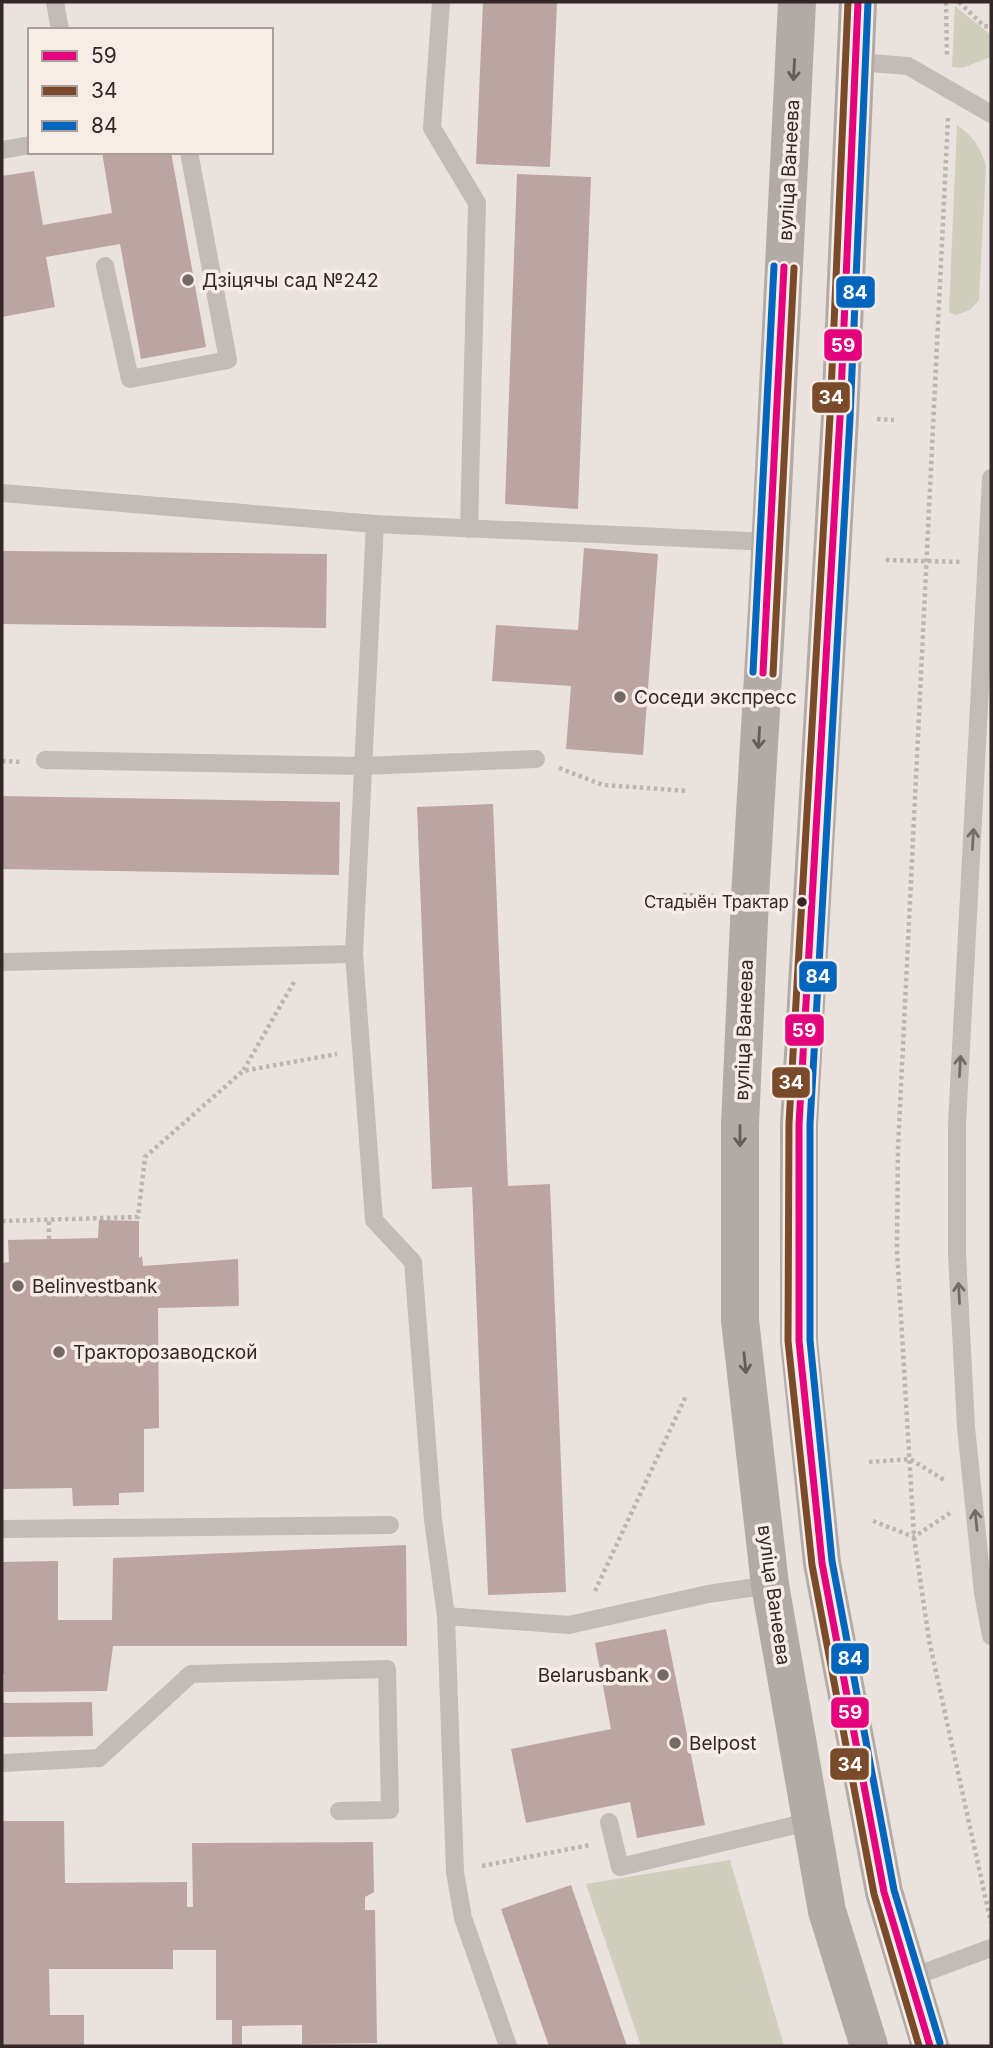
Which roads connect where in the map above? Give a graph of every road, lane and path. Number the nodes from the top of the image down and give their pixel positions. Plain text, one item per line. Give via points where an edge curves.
1 (55, 2) edge
2 (442, 2) edge
3 (797, 2) edge
4 (858, 2) edge
5 (946, 2) edge
6 (959, 2) edge
7 (991, 27) edge
8 (60, 28) edge
9 (857, 62) junction
10 (948, 89) junction
11 (991, 114) edge
12 (28, 145) edge
13 (2, 150) edge
14 (189, 154) edge
15 (105, 266) dead end
16 (991, 478) edge
17 (2, 493) edge
18 (375, 524) junction
19 (469, 529) junction
20 (770, 542) junction
21 (886, 560) dead end
22 (926, 561) junction
23 (987, 563) junction
24 (988, 630) edge
25 (536, 759) joint
26 (45, 760) dead end
27 (2, 761) edge
28 (22, 762) dead end
29 (363, 766) junction
30 (688, 791) dead end
31 (310, 954) junction
32 (354, 954) junction
33 (2, 962) edge
34 (362, 1049) junction
35 (243, 1071) junction
36 (49, 1220) junction
37 (2, 1221) edge
38 (49, 1239) dead end
39 (686, 1396) dead end
40 (910, 1459) junction
41 (869, 1462) dead end
42 (974, 1497) junction
43 (873, 1521) dead end
44 (390, 1525) dead end
45 (2, 1529) edge
46 (914, 1537) junction
47 (770, 1585) junction
48 (446, 1616) junction
49 (580, 1622) junction
50 (991, 1636) edge
51 (2, 1763) edge
52 (339, 1811) dead end
53 (812, 1821) junction
54 (609, 1822) dead end
55 (991, 1923) edge
56 (991, 1948) edge
57 (910, 1978) junction
58 (508, 2046) edge
59 (869, 2046) edge
60 (930, 2046) edge

1 - 8 lane
2 - 19 lane via 432,128 477,203
3 -> 20 main road, вуліца Ванеева
4 - 9 main road
5 - 10 path
6 - 7 path via 984,26
9 - 10 lane via 908,66
9 - 57 main road via 799,1124 799,1341 822,1563 884,1892
10 - 11 lane
10 - 22 path
12 - 13 lane
14 - 15 lane via 228,360 130,379
16 - 23 lane
17 - 18 lane
18 - 19 lane
18 - 29 lane
19 - 20 lane
20 -> 47 main road, вуліца Ванеева via 740,1125 740,1320
21 - 22 path
22 - 23 path
22 - 40 path via 898,1148 897,1250
23 - 24 lane
42 -> 24 lane via 957,1254 957,1124
25 - 29 lane
25 - 30 path via 603,785
26 - 29 lane
27 - 28 path
29 - 32 lane
31 - 32 lane
31 - 33 lane
31 - 35 path
32 - 34 lane
34 - 35 path
34 - 48 lane via 374,1220 413,1262 433,1520
35 - 36 path via 145,1157 138,1217
36 - 37 path
36 - 38 path
39 - 49 path
40 - 41 path
40 - 42 path
40 - 46 path
42 - 46 path
50 -> 42 lane
43 - 46 path
44 - 45 lane
46 - 55 path via 929,1640
47 - 49 lane
47 - 53 main road, вуліца Ванеева
48 - 49 lane
48 - 58 lane via 454,1872 463,1918
51 - 52 lane via 99,1758 191,1674 387,1669 390,1810
53 - 54 lane via 620,1867
53 - 59 main road, вуліца Ванеева via 827,1911
56 - 57 lane
57 - 60 main road

